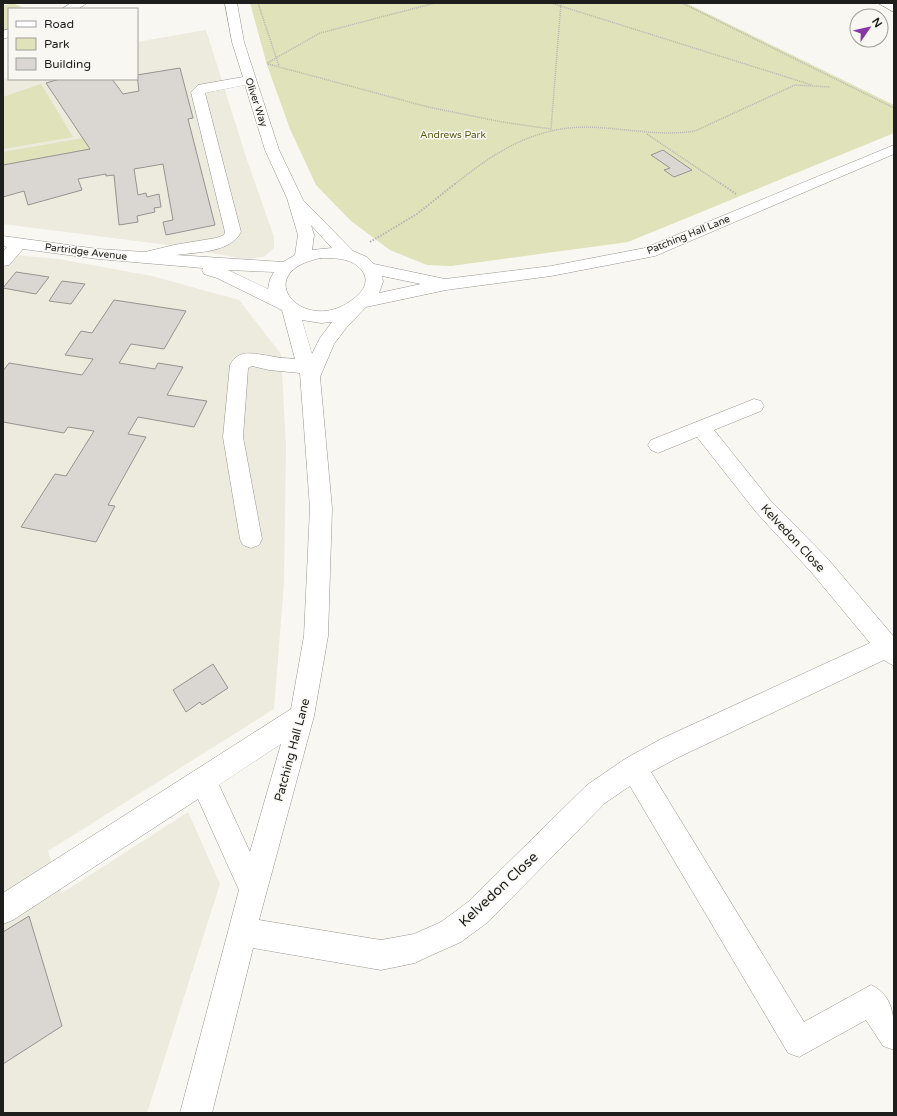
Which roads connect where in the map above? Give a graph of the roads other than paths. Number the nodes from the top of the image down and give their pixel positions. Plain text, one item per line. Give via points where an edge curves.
1 (81, 3) edge
2 (231, 3) edge
3 (884, 3) edge
4 (70, 8) edge
5 (894, 8) edge
6 (250, 80) junction
7 (894, 149) edge
8 (295, 198) junction
9 (11, 242) edge
10 (347, 254) junction
11 (148, 257) junction
12 (303, 257) junction
13 (169, 259) junction
14 (3, 261) edge
15 (287, 267) junction
16 (370, 268) junction
17 (446, 284) junction
18 (286, 306) junction
19 (358, 306) junction
20 (310, 372) junction
21 (754, 406) dead end
22 (701, 428) junction
23 (658, 445) dead end
24 (251, 539) dead end
25 (891, 651) edge
26 (302, 716) junction
27 (634, 768) junction
28 (203, 781) junction
29 (253, 889) junction
30 (3, 910) edge
31 (242, 932) junction
32 (894, 1035) edge
33 (196, 1113) edge

1 - 4 street
2 - 6 street, Oliver Way via 238,42
3 - 5 street
6 - 8 street, Oliver Way via 272,150
6 - 11 street via 204,88 198,92 233,232 230,238 220,243
7 - 17 street, Patching Hall Lane via 649,252 551,271
8 - 10 street, Oliver Way
8 - 12 street, Oliver Way via 306,235
9 - 11 street, Partridge Avenue via 98,254
9 - 14 street
10 - 12 street, Patching Hall Lane via 317,253
10 - 16 street, Patching Hall Lane
11 - 13 street, Partridge Avenue
12 - 15 street, Patching Hall Lane
13 - 15 street, Partridge Avenue
13 - 18 street, Partridge Avenue via 223,274
15 - 18 street, Patching Hall Lane via 278,278 277,291
16 - 17 street, Patching Hall Lane
16 - 19 street, Patching Hall Lane via 374,285 370,294
17 - 19 street, Patching Hall Lane
18 - 19 street, Patching Hall Lane via 304,314 320,317 338,315
18 - 20 street, Patching Hall Lane
19 - 20 street, Patching Hall Lane via 328,338
20 - 24 street via 252,359 245,360 239,365 233,437
20 - 26 street, Patching Hall Lane via 321,516 316,636
21 - 22 street
22 - 23 street
22 - 25 street, Kelvedon Close via 763,506 820,566
25 - 27 street, Kelvedon Close via 670,748
26 - 28 street
26 - 29 street, Patching Hall Lane
27 - 31 street, Kelvedon Close via 596,794 478,912 451,932 415,948 381,955
27 - 32 street via 799,1042 871,1000
28 - 29 street
28 - 30 street
29 - 31 street, Patching Hall Lane
31 - 33 street, Patching Hall Lane

